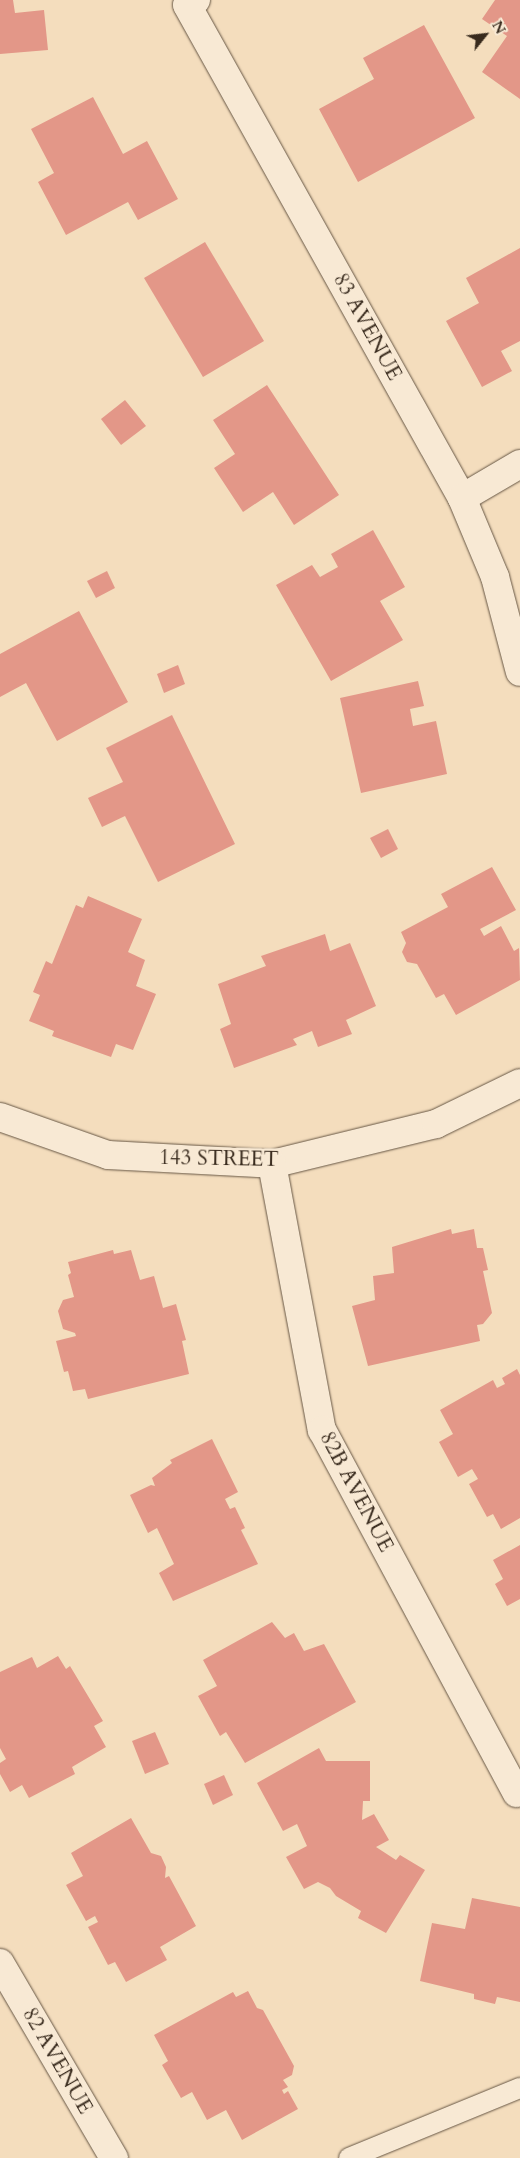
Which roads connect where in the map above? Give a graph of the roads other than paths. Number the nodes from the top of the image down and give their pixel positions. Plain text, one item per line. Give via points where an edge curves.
1 (196, 0) edge
2 (520, 464) edge
3 (462, 498) junction
4 (520, 672) edge
5 (520, 1083) edge
6 (0, 1117) edge
7 (272, 1164) junction
8 (517, 1793) dead end
9 (0, 1963) edge
10 (520, 2088) edge
11 (114, 2158) edge
12 (349, 2158) edge

1 - 3 street, 83 AVENUE via 187,5
2 - 3 street
3 - 4 street, 83 AVENUE via 495,577
5 - 7 street, 143 STREET via 436,1124
6 - 7 street, 143 STREET via 108,1155
7 - 8 street, 82B AVENUE via 322,1430
9 - 11 street, 82 AVENUE
10 - 12 lane

